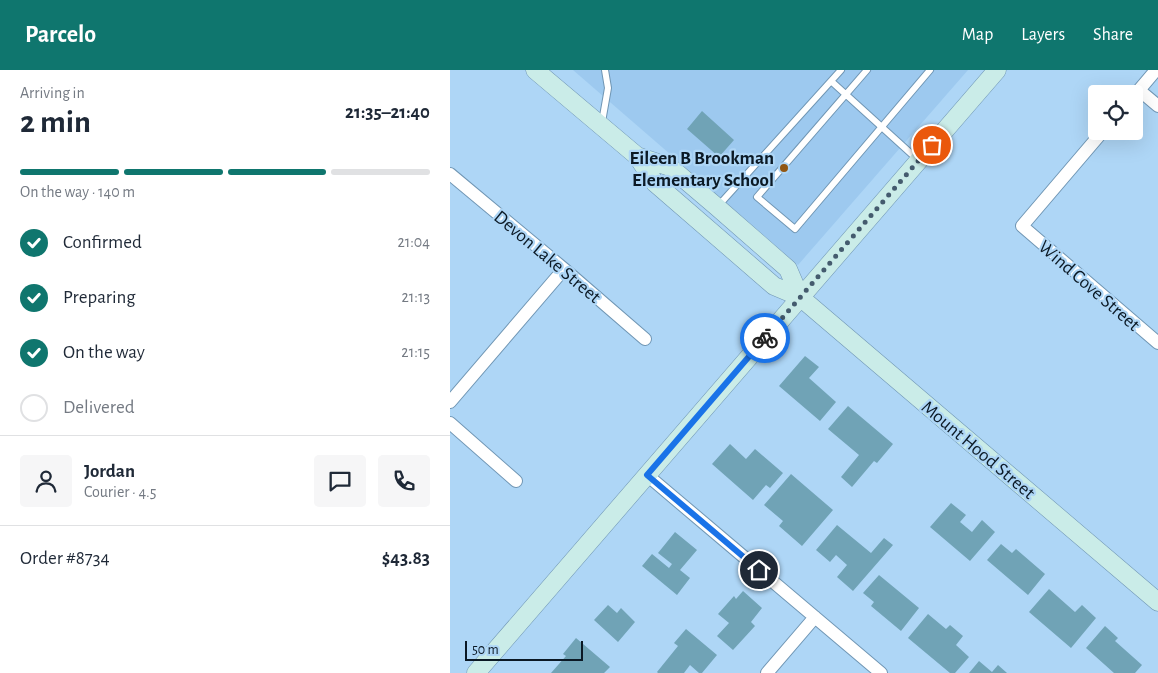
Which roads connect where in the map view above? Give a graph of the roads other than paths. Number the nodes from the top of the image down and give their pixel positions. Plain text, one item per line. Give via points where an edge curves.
1 (535, 70) edge
2 (604, 70) edge
3 (839, 70) edge
4 (867, 70) edge
5 (930, 70) edge
6 (997, 70) edge
7 (1156, 70) edge
8 (831, 81) junction
9 (1143, 85) edge
10 (847, 95) junction
11 (1143, 97) edge
12 (1158, 106) edge
13 (601, 126) junction
14 (882, 127) junction
15 (1095, 140) edge
16 (637, 156) junction
17 (918, 160) junction
18 (450, 174) edge
19 (717, 207) junction
20 (564, 269) junction
21 (800, 297) junction
22 (646, 339) dead end
23 (1158, 343) edge
24 (450, 402) edge
25 (450, 423) edge
26 (647, 475) junction
27 (516, 481) dead end
28 (1158, 602) edge
29 (815, 617) junction
30 (476, 673) edge
31 (767, 673) edge
32 (881, 673) edge

1 - 13 street, Mount Hood Street
2 - 13 lane via 608,88
3 - 8 lane
4 - 10 lane
5 - 14 lane
6 - 17 street
7 - 9 street
8 - 10 lane
8 - 19 lane
10 - 14 lane
10 - 14 lane via 757,197 795,229
11 - 12 street
13 - 16 street, Mount Hood Street
14 - 17 lane
15 - 23 street, Wind Cove Street via 1022,226
16 - 19 street, Mount Hood Street via 670,168
16 - 21 street, Mount Hood Street via 655,183 774,286
17 - 21 street
18 - 20 street, Devon Lake Street
19 - 21 street, Mount Hood Street via 788,269
20 - 22 street, Devon Lake Street
20 - 24 street
21 - 26 street
21 - 28 street, Mount Hood Street
25 - 27 street
26 - 29 street
26 - 30 street
29 - 31 street
29 - 32 street

